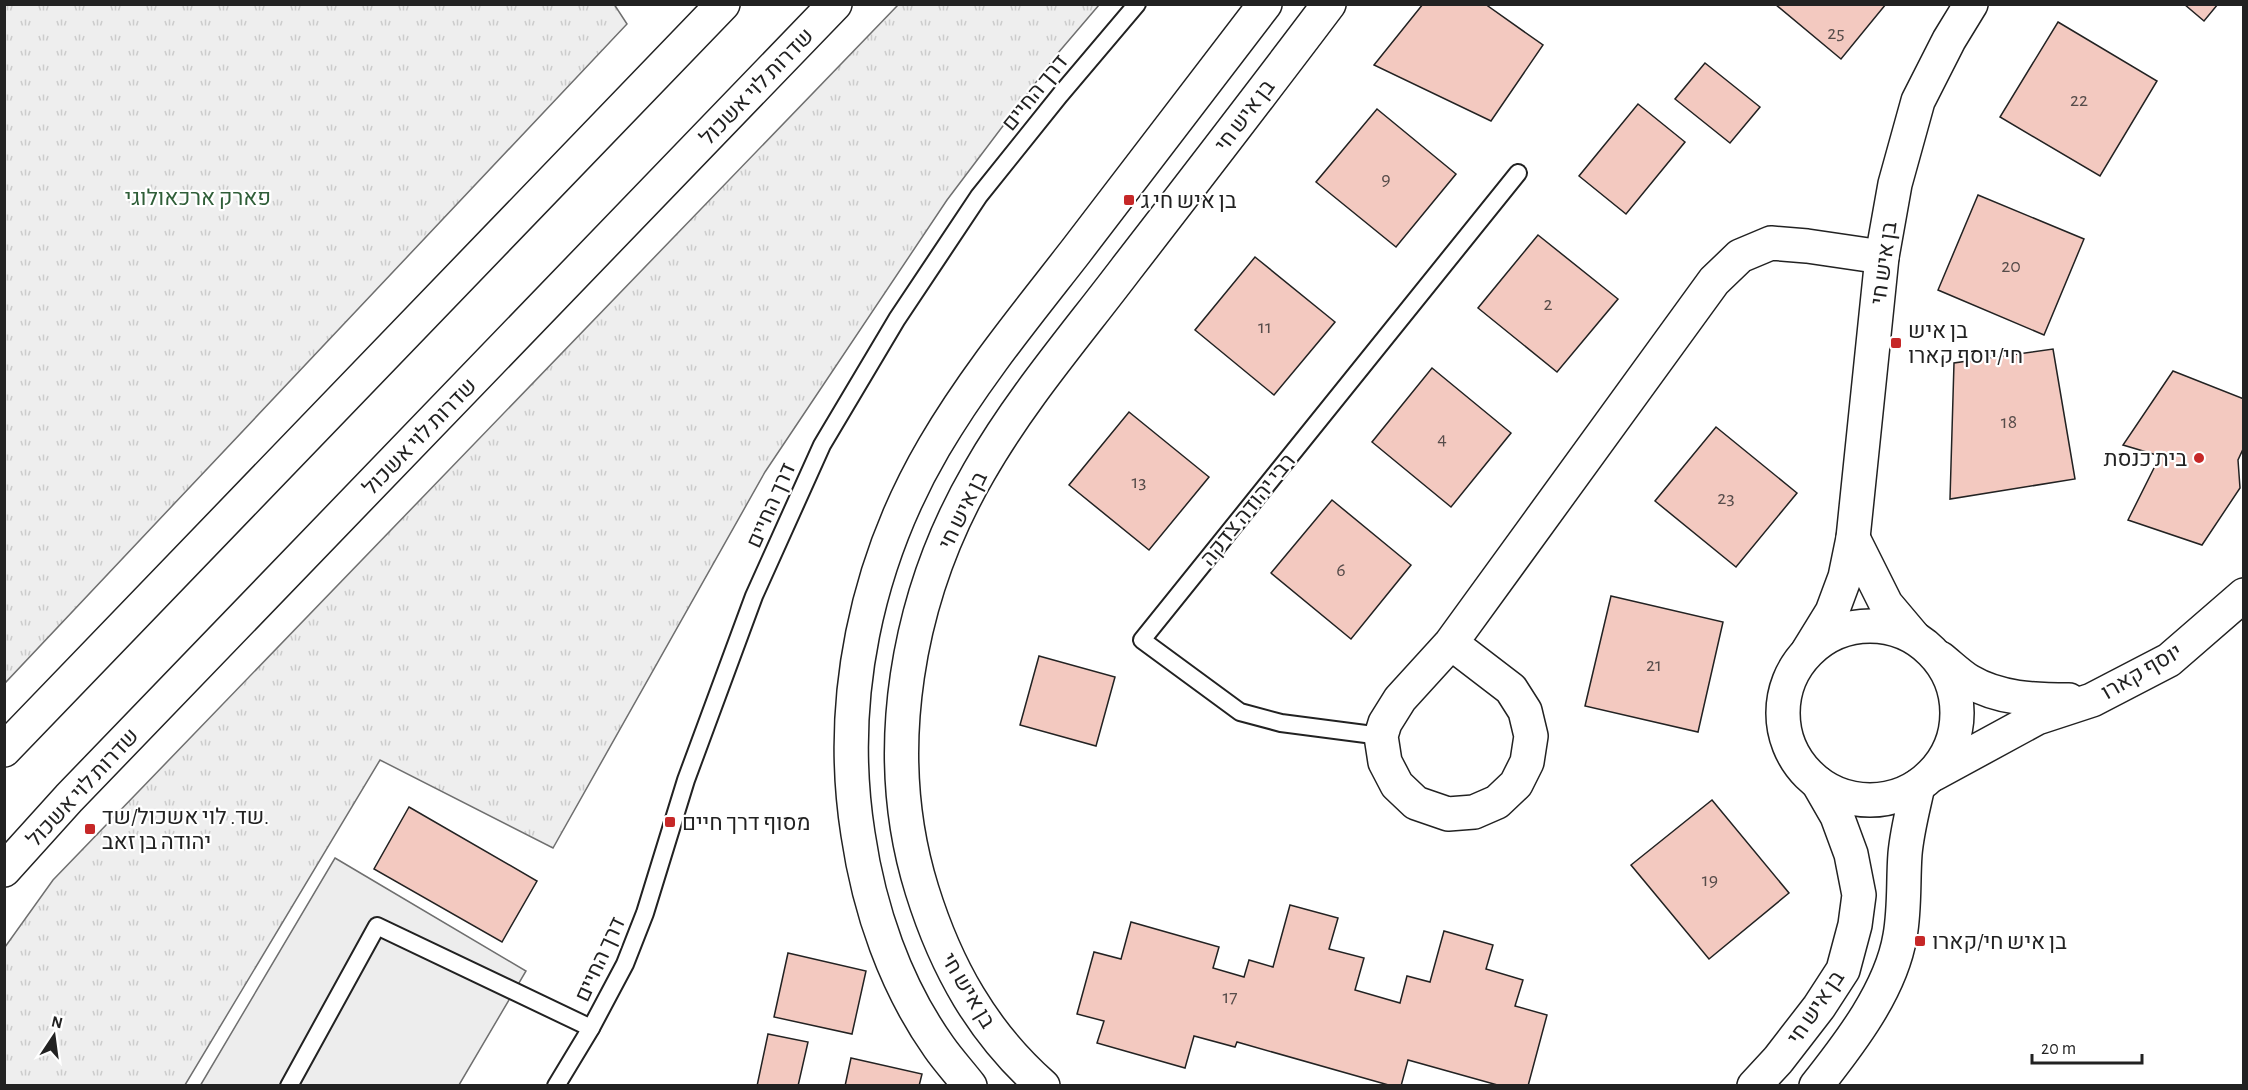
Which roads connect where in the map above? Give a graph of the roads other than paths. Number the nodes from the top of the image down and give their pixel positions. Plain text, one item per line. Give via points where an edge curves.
1 (723, 4) edge
2 (835, 4) edge
3 (1137, 4) edge
4 (1265, 4) edge
5 (1329, 4) edge
6 (1971, 4) edge
7 (1518, 173) dead end
8 (1882, 257) junction
9 (1853, 538) junction
10 (2244, 594) edge
11 (1451, 643) junction
12 (1925, 646) junction
13 (1808, 651) junction
14 (2092, 700) junction
15 (1381, 736) junction
16 (4, 750) edge
17 (1924, 782) junction
18 (1818, 783) junction
19 (4, 870) edge
20 (591, 1028) junction
21 (289, 1086) edge
22 (556, 1086) edge
23 (970, 1086) edge
24 (1043, 1086) edge
25 (1754, 1086) edge
26 (1816, 1086) edge

1 - 16 street
2 - 19 street, שדרות לוי אשכול
3 - 20 lane, דרך החיים via 979,196 897,319 822,445 754,596 686,780 625,964
4 - 23 street via 985,370 934,447 899,519 873,587 858,652 850,728 852,800 864,874 904,987 938,1046
5 - 24 street, בן איש חי via 1027,399 978,473 946,539 922,602 909,661 902,730 904,796 914,863 950,964 981,1017
6 - 8 street, בן איש חי via 1918,101 1895,184
7 - 15 lane, רבי יהודה צדקה via 1142,640 1240,712 1281,723
8 - 9 street, בן איש חי
8 - 11 street via 1771,243 1740,256 1714,281
9 - 12 street via 1886,604
9 - 13 street, בן איש חי via 1832,612
10 - 14 street, יוסף קארו via 2169,660
11 - 15 street via 1400,699
11 - 15 street via 1511,689 1525,711 1531,736 1527,762 1516,784 1497,802 1474,812 1448,814 1416,803 1393,778 1385,762
12 - 13 street via 1886,627 1858,626 1831,634
12 - 14 street, יוסף קארו via 1969,681 1991,691 2029,700
12 - 17 street via 1951,678 1958,704 1956,731 1947,756
13 - 18 street via 1791,675 1783,704 1785,733 1797,761
14 - 17 street, יוסף קארו via 2037,718
17 - 18 street via 1894,797 1868,800 1842,795
17 - 26 street, בן איש חי via 1905,855 1905,894 1892,967 1858,1031
18 - 25 street, בן איש חי via 1837,816 1851,854 1859,895 1855,925 1843,970 1812,1016
20 - 21 lane via 377,926
20 - 22 lane, דרך החיים

